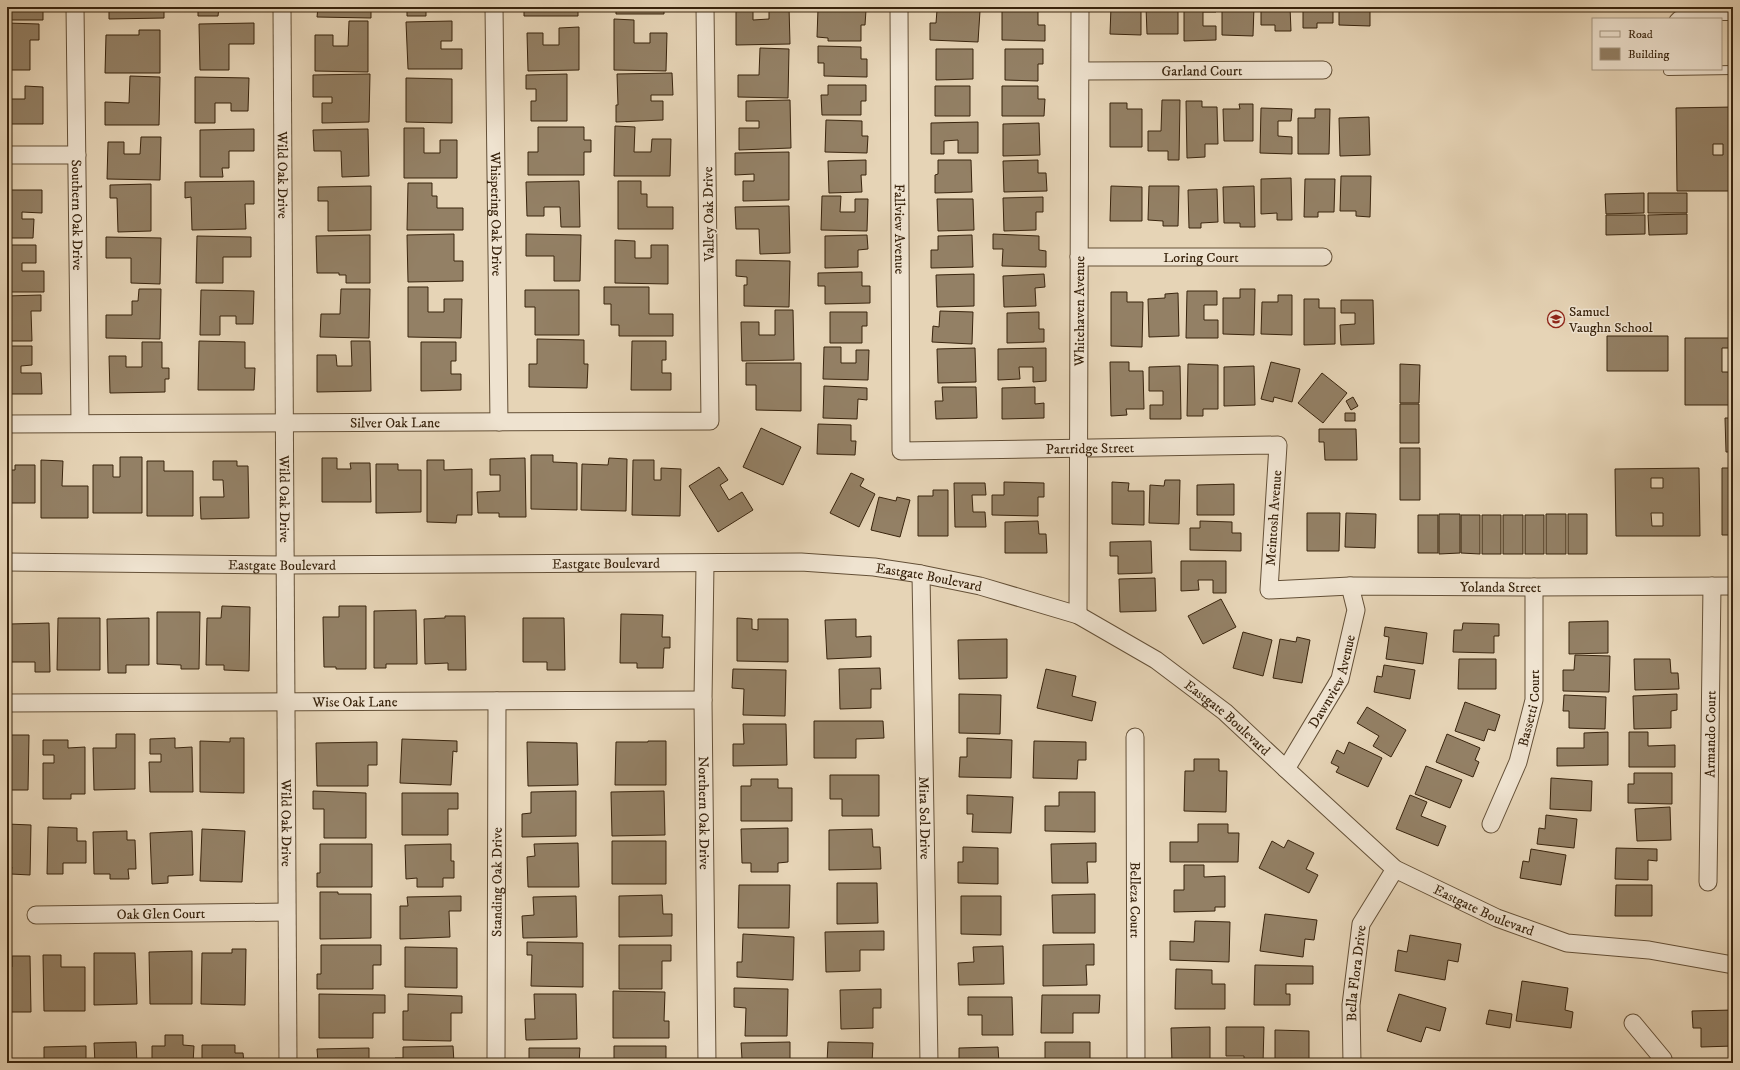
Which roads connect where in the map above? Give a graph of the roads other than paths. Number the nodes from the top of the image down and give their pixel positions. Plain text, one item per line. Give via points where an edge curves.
1 (75, 7) edge
2 (282, 7) edge
3 (494, 7) edge
4 (706, 7) edge
5 (899, 7) edge
6 (1080, 7) edge
7 (1733, 16) edge
8 (1675, 18) edge
9 (1323, 70) dead end
10 (1668, 70) edge
11 (1733, 70) edge
12 (1081, 71) junction
13 (7, 155) edge
14 (77, 155) junction
15 (1079, 257) junction
16 (1323, 258) dead end
17 (710, 421) joint
18 (285, 422) junction
19 (499, 422) junction
20 (80, 423) junction
21 (7, 424) edge
22 (1278, 445) joint
23 (1078, 448) junction
24 (902, 451) joint
25 (9, 563) edge
26 (705, 564) junction
27 (286, 565) junction
28 (921, 574) junction
29 (1350, 586) junction
30 (1712, 586) junction
31 (1733, 586) edge
32 (1534, 587) junction
33 (1269, 590) joint
34 (1078, 615) junction
35 (703, 700) junction
36 (497, 701) junction
37 (286, 702) junction
38 (7, 703) edge
39 (1135, 737) dead end
40 (1286, 769) junction
41 (1491, 824) dead end
42 (1395, 869) junction
43 (1708, 882) dead end
44 (286, 912) junction
45 (36, 915) dead end
46 (1733, 965) edge
47 (1633, 1023) dead end
48 (288, 1063) edge
49 (496, 1063) edge
50 (707, 1063) edge
51 (929, 1063) edge
52 (1136, 1063) edge
53 (1352, 1063) edge
54 (1664, 1063) edge

1 - 14 street, Southern Oak Drive
2 - 18 street, Wild Oak Drive
3 - 19 street, Whispering Oak Drive
4 - 17 street, Valley Oak Drive
5 - 24 street, Fallview Avenue
6 - 12 street, Whitehaven Avenue
7 - 8 lane
9 - 12 street, Garland Court
10 - 11 lane
12 - 15 street, Whitehaven Avenue
13 - 14 street
14 - 20 street, Southern Oak Drive
15 - 16 street, Loring Court
15 - 23 street, Whitehaven Avenue
17 - 19 street, Silver Oak Lane
18 - 19 street, Silver Oak Lane
18 - 20 street, Silver Oak Lane
18 - 27 street, Wild Oak Drive
20 - 21 street, Silver Oak Lane
22 - 23 street, Partridge Street
22 - 33 street, Mcintosh Avenue
23 - 24 street, Partridge Street
23 - 34 street, Whitehaven Avenue
25 - 27 street, Eastgate Boulevard
26 - 27 street, Eastgate Boulevard
26 - 28 street, Eastgate Boulevard via 830,564
26 - 35 street, Northern Oak Drive
27 - 37 street, Wild Oak Drive
28 - 34 street, Eastgate Boulevard via 980,586
28 - 51 street, Mira Sol Drive
29 - 32 street, Yolanda Street
29 - 33 street, Yolanda Street
29 - 40 street, Dawnview Avenue via 1356,610 1340,679
30 - 31 street, Yolanda Street
30 - 32 street, Yolanda Street
30 - 43 street, Armando Court
32 - 41 street, Bassetti Court via 1534,700 1518,762
34 - 40 street, Eastgate Boulevard via 1156,660 1225,712
35 - 36 street, Wise Oak Lane
35 - 50 street, Northern Oak Drive
36 - 37 street, Wise Oak Lane
36 - 49 street, Standing Oak Drive
37 - 38 street, Wise Oak Lane
37 - 44 street, Wild Oak Drive
39 - 52 street, Belleza Court
40 - 42 street, Eastgate Boulevard
42 - 46 street, Eastgate Boulevard via 1497,918 1567,943 1649,950
42 - 53 street, Bella Flora Drive via 1361,924 1351,1005
44 - 45 street, Oak Glen Court
44 - 48 street, Wild Oak Drive
47 - 54 street

